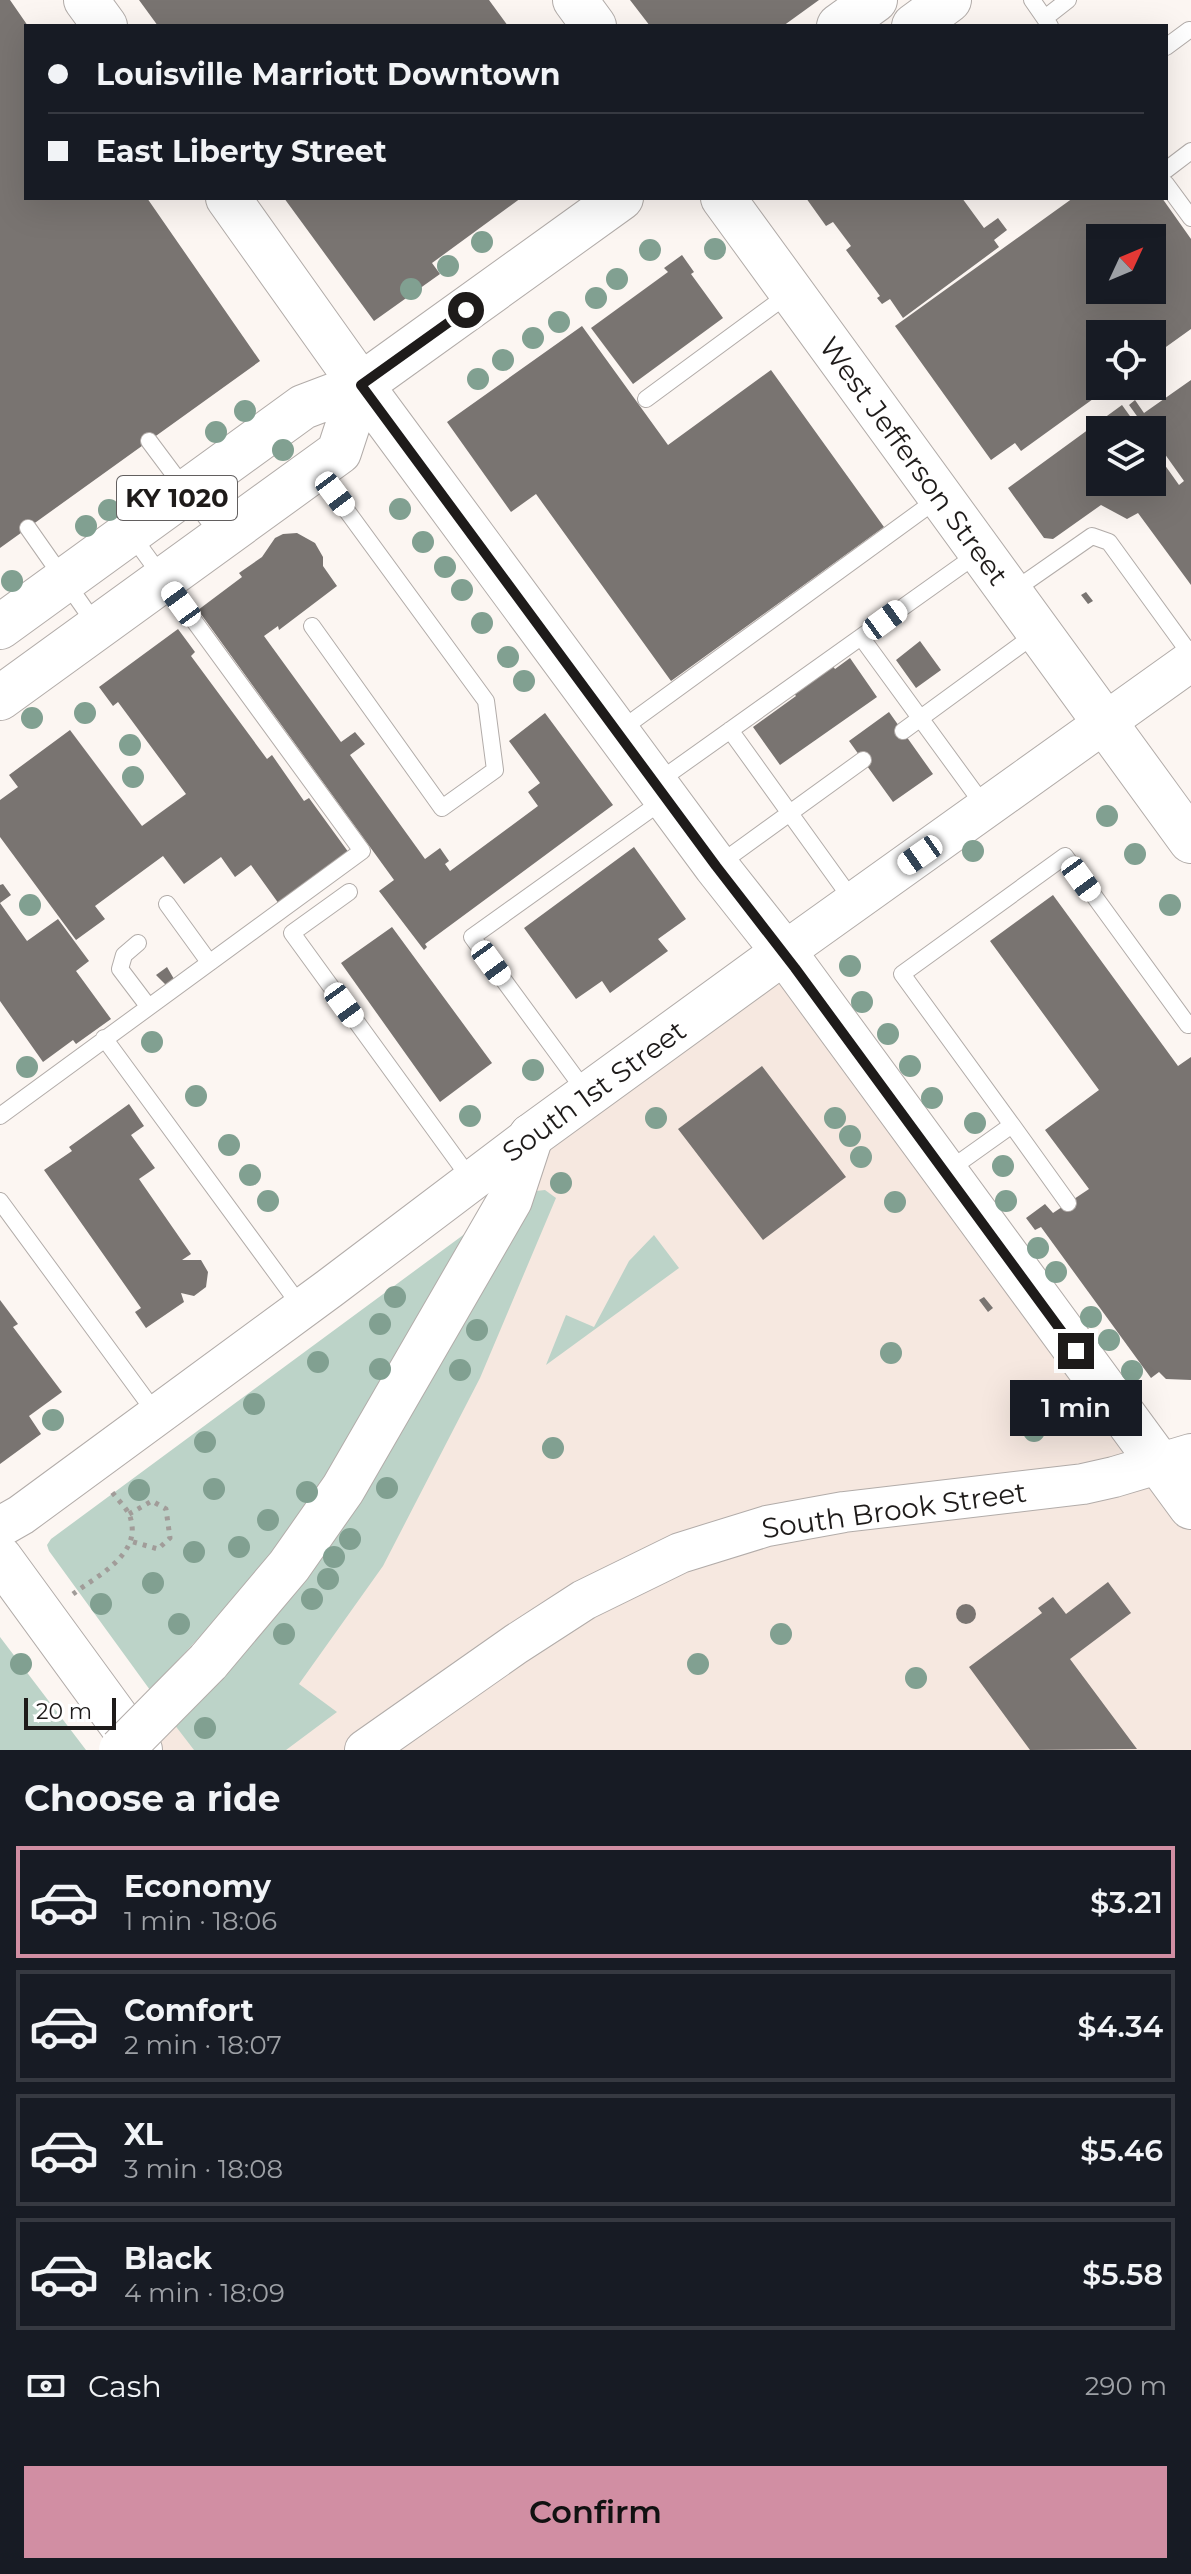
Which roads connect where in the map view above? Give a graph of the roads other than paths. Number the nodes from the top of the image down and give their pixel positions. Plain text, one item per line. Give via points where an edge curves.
1 (86, 0) edge
2 (575, 0) edge
3 (875, 0) edge
4 (949, 0) edge
5 (1032, 0) edge
6 (1068, 0) edge
7 (1048, 22) edge
8 (104, 24) edge
9 (593, 24) edge
10 (842, 24) edge
11 (917, 24) edge
12 (1189, 30) dead end
13 (1168, 46) edge
14 (1191, 151) edge
15 (1168, 168) edge
16 (1168, 187) edge
17 (229, 200) edge
18 (618, 200) edge
19 (724, 200) edge
20 (1191, 218) edge
21 (792, 292) junction
22 (361, 385) junction
23 (646, 399) dead end
24 (149, 441) dead end
25 (316, 469) junction
26 (187, 491) junction
27 (941, 497) junction
28 (28, 528) dead end
29 (129, 532) junction
30 (221, 538) junction
31 (980, 552) junction
32 (63, 579) junction
33 (163, 579) junction
34 (1010, 593) junction
35 (312, 626) dead end
36 (0, 627) edge
37 (97, 627) junction
38 (1039, 632) junction
39 (861, 637) junction
40 (1191, 658) edge
41 (0, 698) edge
42 (920, 718) junction
43 (1105, 724) junction
44 (730, 730) junction
45 (903, 731) dead end
46 (618, 732) junction
47 (863, 760) dead end
48 (660, 791) junction
49 (987, 809) junction
50 (790, 813) junction
51 (1191, 841) edge
52 (716, 866) junction
53 (349, 892) dead end
54 (854, 902) junction
55 (167, 904) dead end
56 (138, 943) dead end
57 (784, 952) junction
58 (209, 962) junction
59 (148, 1006) junction
60 (1190, 1026) edge
61 (104, 1038) junction
62 (588, 1095) junction
63 (2, 1111) edge
64 (1012, 1125) junction
65 (531, 1136) junction
66 (945, 1173) junction
67 (472, 1181) junction
68 (0, 1201) edge
69 (1068, 1203) dead end
70 (303, 1308) junction
71 (157, 1415) junction
72 (1175, 1459) edge
73 (1191, 1507) edge
74 (0, 1527) edge
75 (0, 1558) edge
76 (121, 1750) edge
77 (140, 1750) edge
78 (365, 1750) edge

1 - 8 main road
2 - 9 main road
3 - 10 main road
4 - 11 main road
5 - 7 lane
6 - 7 lane
12 - 13 lane
14 - 15 lane
16 - 20 lane
17 - 22 main road
18 - 22 main road, KY 1020
19 - 21 main road, West Jefferson Street
21 - 23 lane
21 - 27 main road, West Jefferson Street
22 - 25 main road, KY 1020 via 339,452
22 - 26 main road, KY 1020 via 303,407
22 - 46 main road
24 - 26 lane
25 - 30 main road, KY 1020
25 - 35 lane via 486,701 495,770 442,808
26 - 29 main road, KY 1020
26 - 30 lane
27 - 31 main road, West Jefferson Street
27 - 46 lane
28 - 32 lane
29 - 32 main road, KY 1020
29 - 33 lane
30 - 33 main road, KY 1020
31 - 34 main road, West Jefferson Street
31 - 39 lane
32 - 36 main road, KY 1020
32 - 37 lane
33 - 37 main road, KY 1020
33 - 58 lane via 362,851
34 - 38 main road, West Jefferson Street
34 - 40 lane via 1092,536 1109,542
37 - 41 main road, KY 1020
38 - 42 lane
38 - 43 main road, West Jefferson Street
39 - 42 lane
39 - 44 lane
40 - 43 street, South 1st Street
42 - 45 lane
42 - 49 lane
43 - 49 street, South 1st Street
43 - 51 main road, West Jefferson Street
44 - 48 lane
44 - 50 lane
46 - 48 main road
47 - 50 lane
48 - 52 main road
48 - 62 lane via 472,937
49 - 54 street, South 1st Street
50 - 52 lane
50 - 54 lane
52 - 57 main road
53 - 67 lane via 292,933
54 - 57 street, South 1st Street
55 - 58 lane
56 - 59 lane via 124,955 120,969
57 - 62 main road, South 1st Street
57 - 66 main road
58 - 59 lane
59 - 61 lane
60 - 64 lane via 1065,856 902,974
61 - 63 lane
61 - 70 lane
62 - 65 main road, South 1st Street
64 - 66 lane
64 - 69 lane
65 - 67 street, South 1st Street
65 - 76 main road, bridge via 510,1200 343,1489 289,1566 208,1662
66 - 72 main road
67 - 70 street, South 1st Street
68 - 71 lane
70 - 71 street, South 1st Street
71 - 74 street, South 1st Street
72 - 73 main road
72 - 78 street, South Brook Street via 1083,1484 828,1514 680,1553 591,1595
75 - 77 main road

